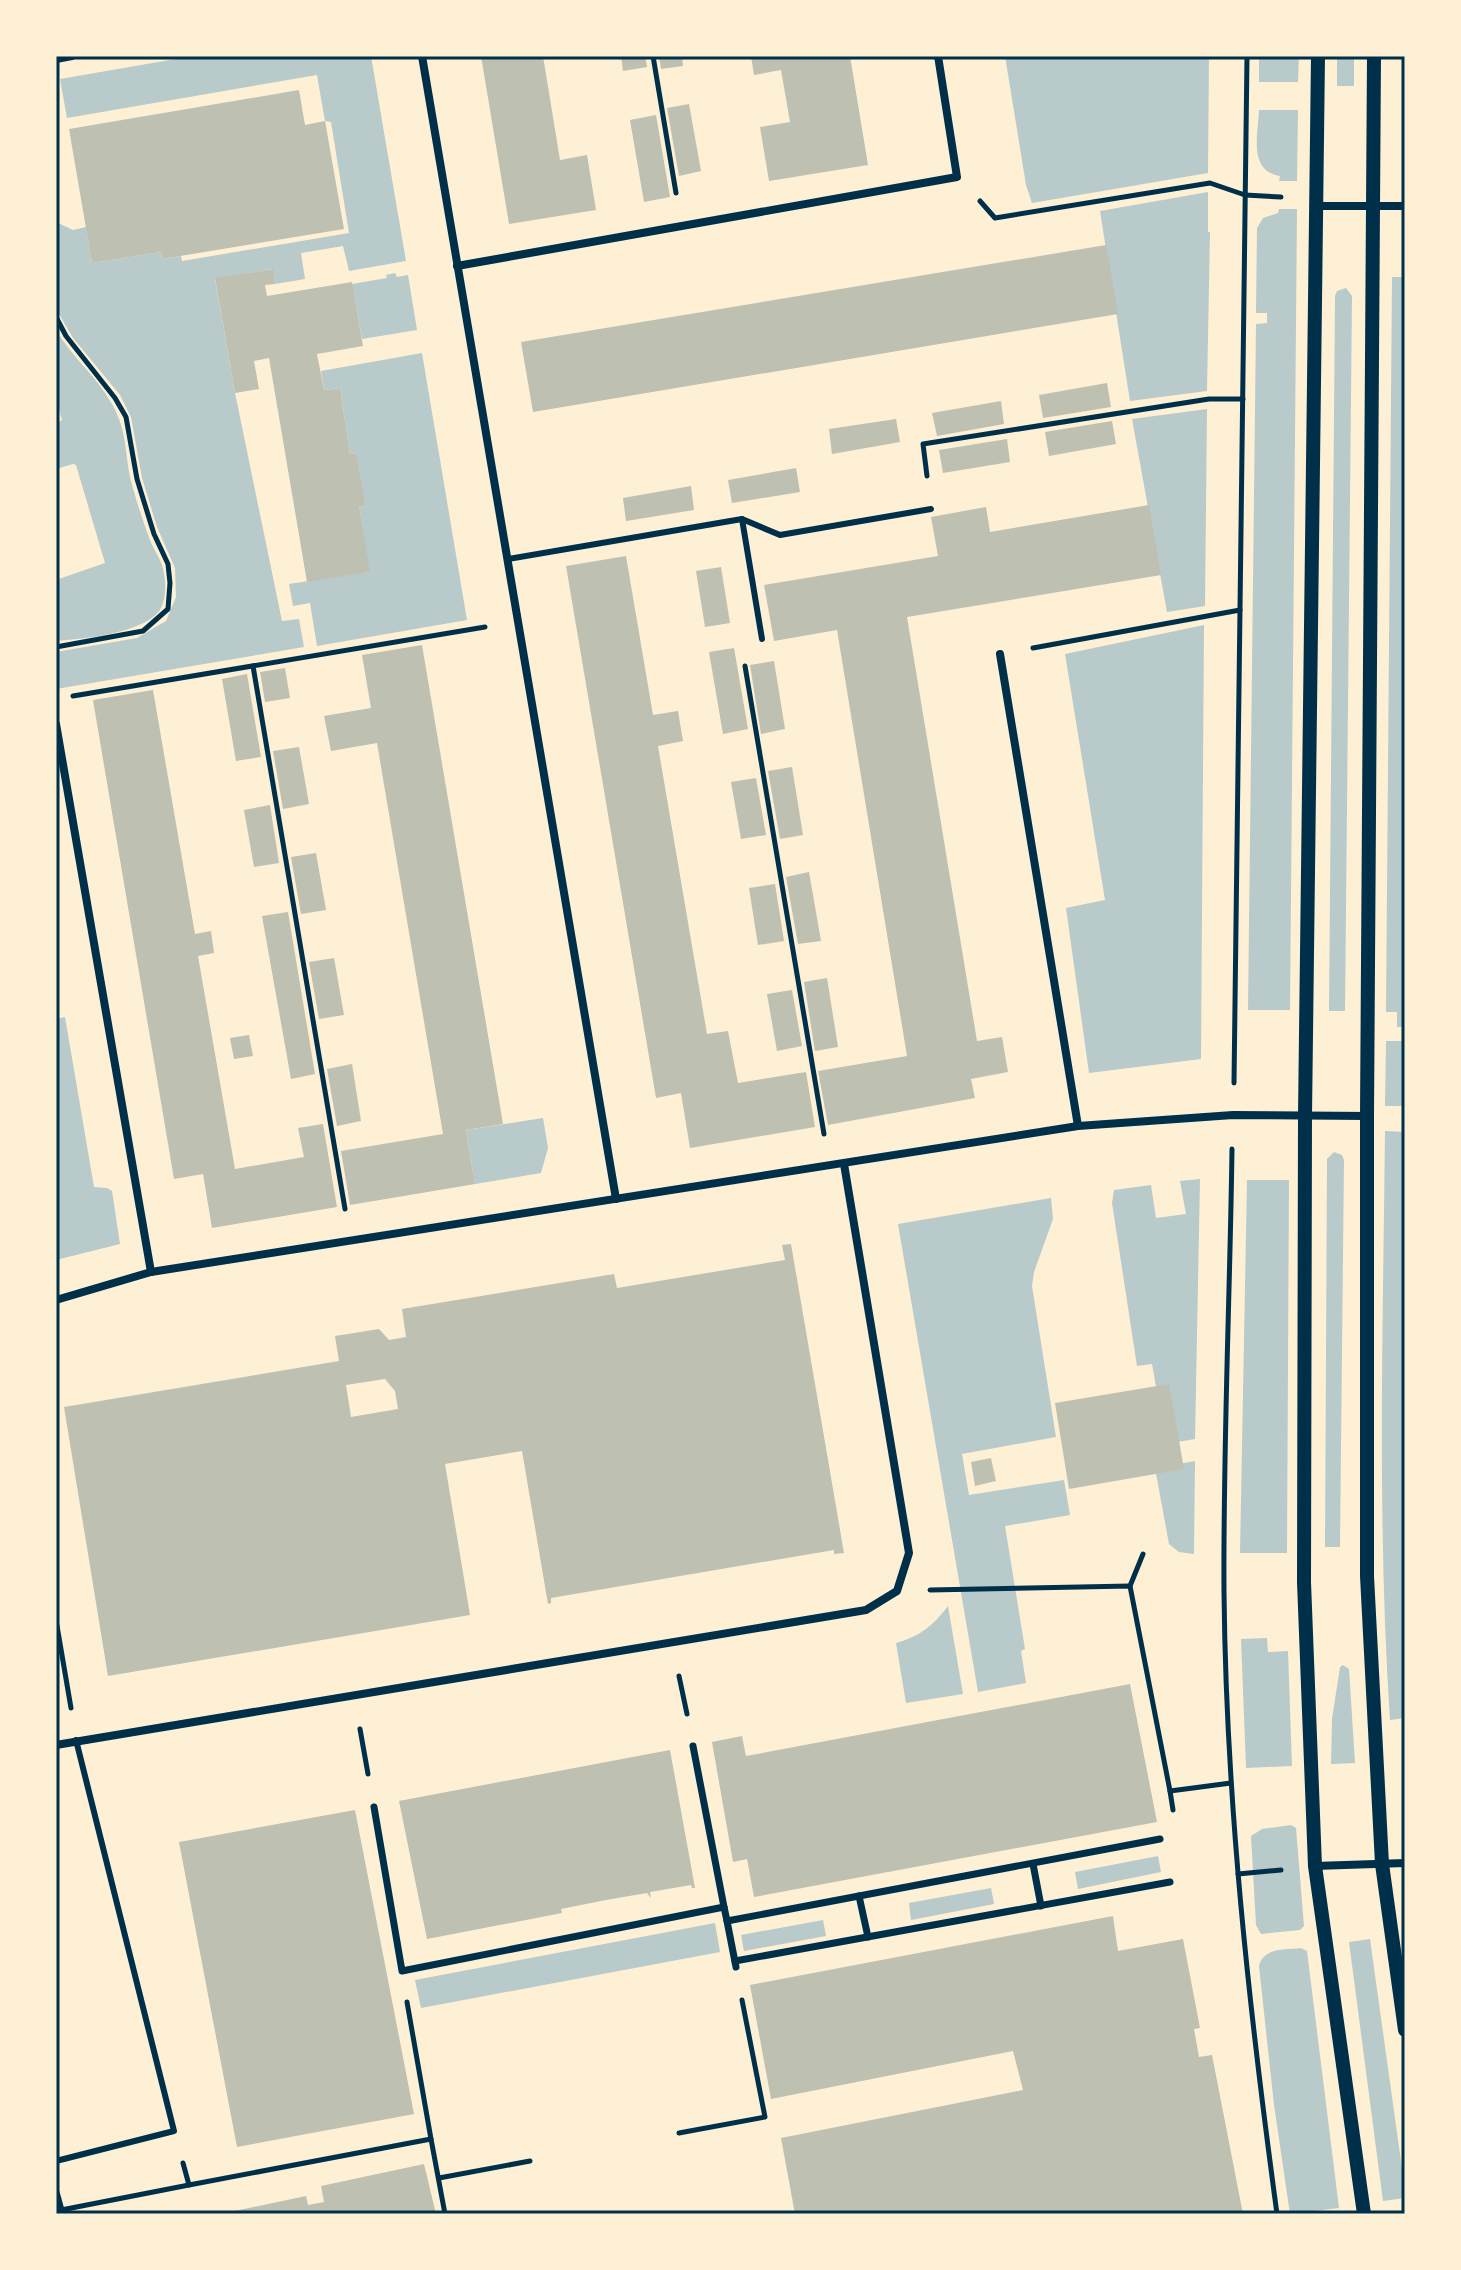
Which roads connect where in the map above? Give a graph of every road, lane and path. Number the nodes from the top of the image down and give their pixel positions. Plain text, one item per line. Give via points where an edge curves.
1 (72, 56) edge
2 (422, 56) edge
3 (653, 56) edge
4 (938, 56) edge
5 (1318, 56) edge
6 (1374, 56) edge
7 (56, 59) edge
8 (957, 177) junction
9 (1245, 195) dead end
10 (1316, 206) junction
11 (1374, 206) junction
12 (1405, 206) edge
13 (681, 226) junction
14 (457, 266) junction
15 (56, 317) edge
16 (1243, 399) dead end
17 (923, 444) dead end
18 (931, 509) dead end
19 (742, 519) junction
20 (508, 559) junction
21 (1240, 610) dead end
22 (518, 622) junction
23 (762, 639) joint
24 (56, 647) edge
25 (1000, 654) joint
26 (253, 666) junction
27 (71, 696) dead end
28 (56, 724) edge
29 (1305, 1116) junction
30 (1367, 1116) junction
31 (1078, 1126) junction
32 (844, 1164) junction
33 (829, 1166) junction
34 (616, 1199) junction
35 (350, 1242) junction
36 (151, 1272) junction
37 (56, 1300) edge
38 (1143, 1554) dead end
39 (1130, 1586) junction
40 (897, 1591) junction
41 (56, 1620) edge
42 (673, 1644) junction
43 (354, 1695) junction
44 (76, 1740) junction
45 (56, 1745) edge
46 (693, 1746) joint
47 (1231, 1783) dead end
48 (374, 1807) joint
49 (1160, 1839) dead end
50 (1405, 1863) edge
51 (1033, 1864) junction
52 (1382, 1864) junction
53 (1315, 1866) junction
54 (1170, 1882) dead end
55 (859, 1896) junction
56 (1041, 1906) junction
57 (724, 1907) junction
58 (727, 1921) junction
59 (868, 1937) junction
60 (736, 1964) junction
61 (402, 1971) junction
62 (1405, 2030) edge
63 (174, 2131) junction
64 (679, 2133) dead end
65 (431, 2139) junction
66 (56, 2161) edge
67 (530, 2161) dead end
68 (439, 2178) junction
69 (189, 2185) junction
70 (56, 2190) edge
71 (59, 2211) edge
72 (445, 2214) edge
73 (1364, 2214) edge

1 - 7 street
2 - 14 street
3 - 13 path
4 - 8 street
5 - 10 street
6 - 11 street
8 - 9 path via 995,218 1210,183
8 - 13 street
10 - 11 street
10 - 29 street
11 - 12 street
11 - 30 street
13 - 14 street
14 - 20 street
15 - 24 path via 126,417 137,479 170,583 168,609 143,631
16 - 17 path via 1209,399
18 - 19 lane via 780,535
19 - 20 lane
19 - 23 lane
20 - 22 street
21 - 25 path
22 - 26 path
22 - 34 street
23 - 33 path via 741,643
25 - 31 street
26 - 27 path
26 - 35 path
28 - 36 street
29 - 30 street
29 - 31 street via 1233,1115
29 - 53 street via 1304,1582
30 - 52 street via 1367,1576
31 - 32 street
32 - 33 street
32 - 40 street via 909,1553
33 - 34 street
34 - 35 street
35 - 36 street
36 - 37 street
38 - 39 path
39 - 40 path
39 - 47 path via 1170,1791
40 - 42 street via 866,1610
41 - 44 path
42 - 43 street
42 - 46 path
43 - 44 street
43 - 48 path
44 - 45 street
44 - 63 lane
46 - 57 street
48 - 61 street
49 - 51 street
50 - 52 street
51 - 55 street
51 - 56 street
52 - 53 street
52 - 62 street
53 - 73 street
54 - 56 street
55 - 58 street
55 - 59 street
56 - 59 street
57 - 58 street
57 - 61 street
58 - 60 street
59 - 60 street
60 - 64 path via 765,2117
61 - 65 path
63 - 66 lane
63 - 69 path
65 - 68 path
65 - 69 path
67 - 68 path
68 - 72 path
69 - 71 path
70 - 71 path

